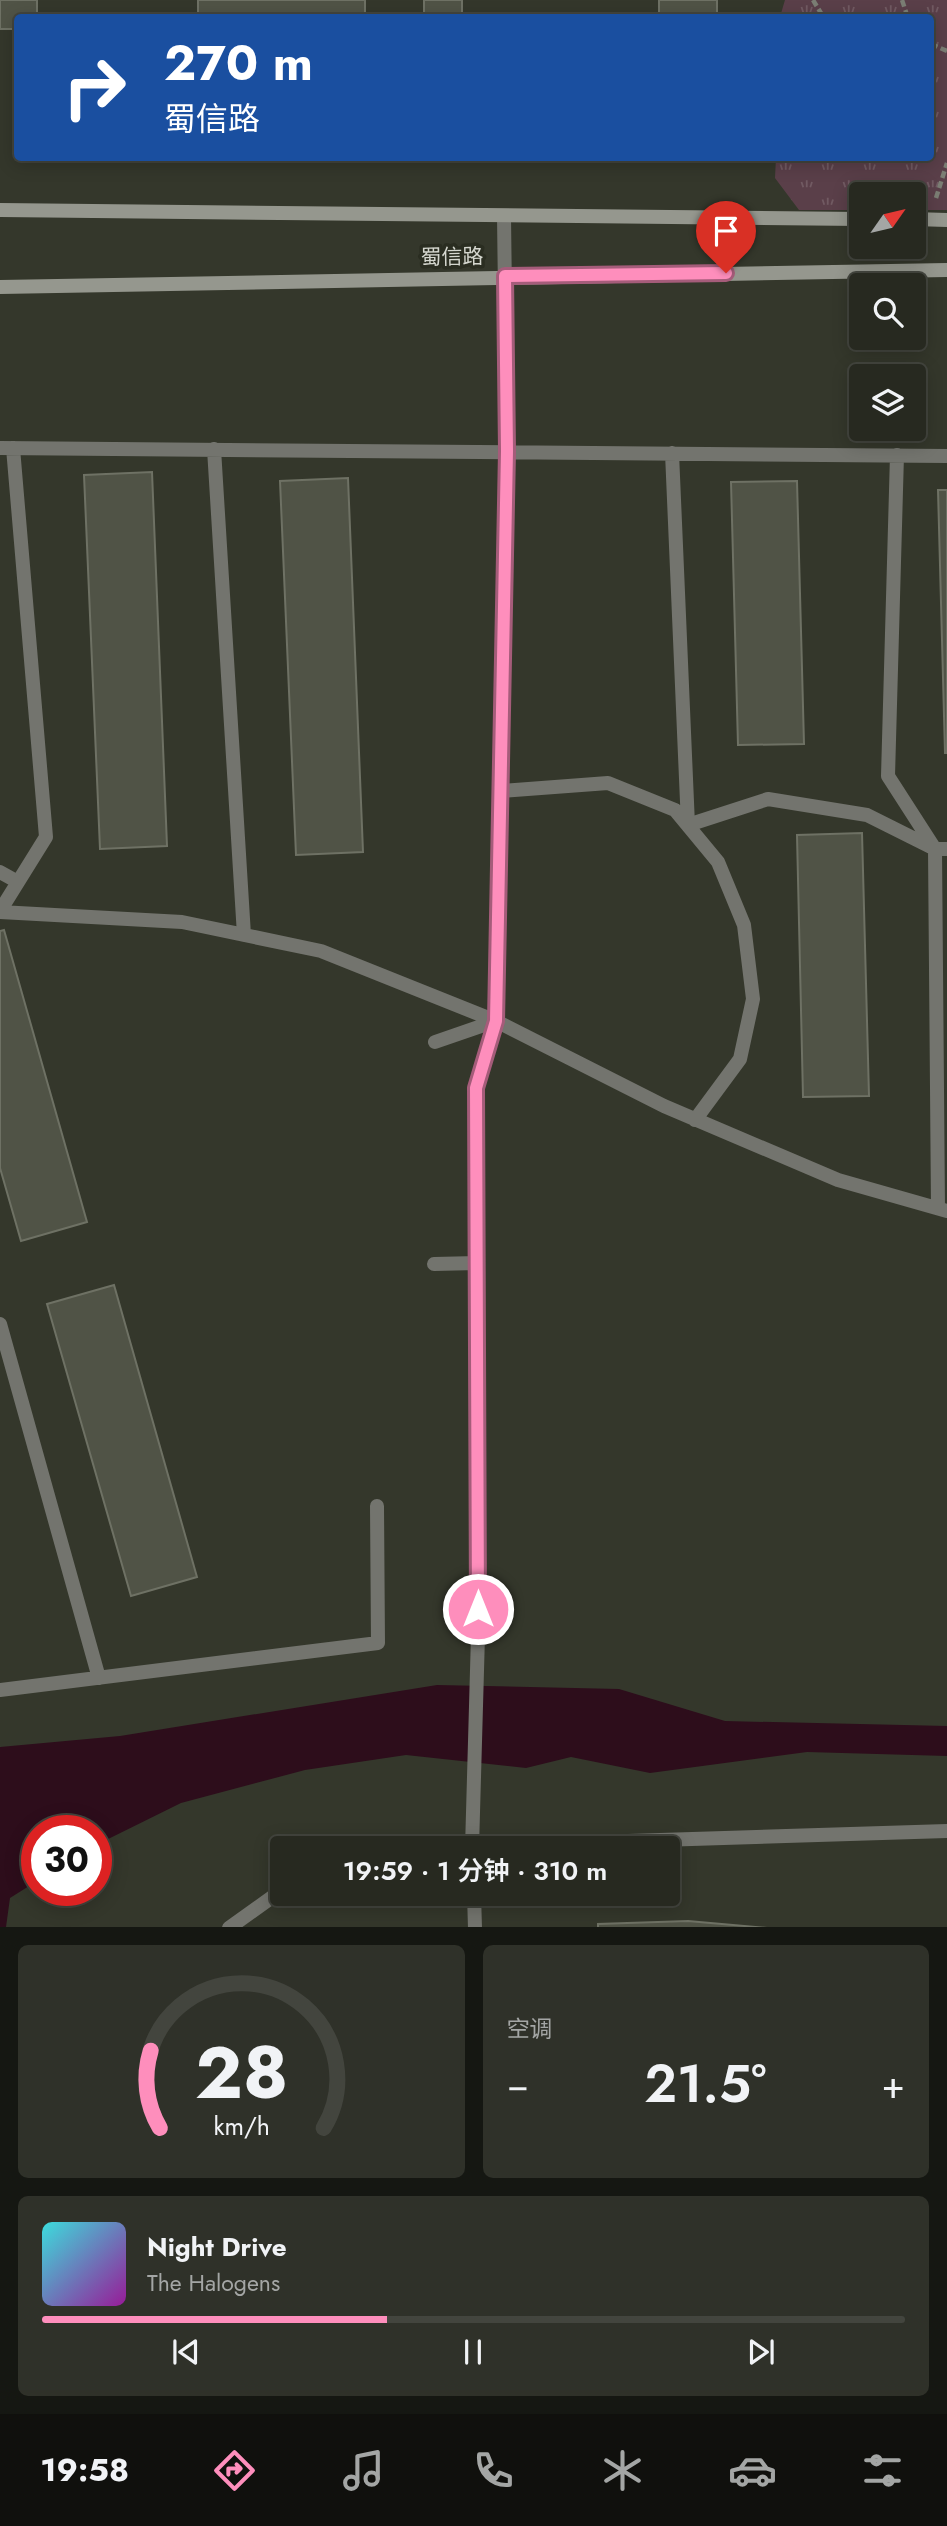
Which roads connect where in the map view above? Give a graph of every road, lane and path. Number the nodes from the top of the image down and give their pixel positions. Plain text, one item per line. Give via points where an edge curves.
1 (947, 163) edge
2 (933, 206) dead end
3 (0, 210) edge
4 (504, 216) junction
5 (849, 219) edge
6 (926, 219) edge
7 (947, 220) edge
8 (947, 270) edge
9 (505, 276) junction
10 (0, 287) edge
11 (6, 448) edge
12 (214, 449) junction
13 (507, 451) junction
14 (672, 453) junction
15 (897, 455) junction
16 (947, 456) edge
17 (501, 791) junction
18 (688, 825) junction
19 (941, 849) edge
20 (0, 872) edge
21 (18, 883) junction
22 (0, 911) edge
23 (244, 935) junction
24 (496, 1021) junction
25 (435, 1042) dead end
26 (695, 1120) junction
27 (942, 1209) edge
28 (477, 1263) junction
29 (434, 1264) dead end
30 (0, 1325) edge
31 (377, 1506) dead end
32 (99, 1678) junction
33 (0, 1690) edge
34 (947, 1831) edge
35 (472, 1836) edge
36 (680, 1840) edge
37 (270, 1898) edge
38 (474, 1906) edge
39 (229, 1927) edge
40 (475, 1927) edge

1 - 2 path
3 - 4 main road, 蜀信路
4 - 5 main road, 蜀信路
4 - 9 street
6 - 7 main road
8 - 9 main road, 蜀信路
9 - 10 main road, 蜀信路
9 - 13 street
11 - 12 street
11 - 21 street via 46,837
12 - 13 street
12 - 23 street
13 - 14 street
13 - 17 street
14 - 15 street
14 - 18 street
15 - 16 street
15 - 19 street via 888,776
17 - 18 street via 608,783 675,810
17 - 24 street
18 - 19 street via 768,799 867,815
18 - 26 street via 718,862 744,925 753,999 740,1059
19 - 27 street
20 - 21 street
21 - 22 street
22 - 23 street via 182,922
23 - 24 street via 321,951
24 - 25 street
24 - 26 street
24 - 28 street via 476,1088
26 - 27 street via 838,1180
28 - 29 street
28 - 35 street via 478,1635
30 - 32 street
31 - 32 street via 378,1643
32 - 33 street
34 - 36 street
37 - 39 street
38 - 40 street

